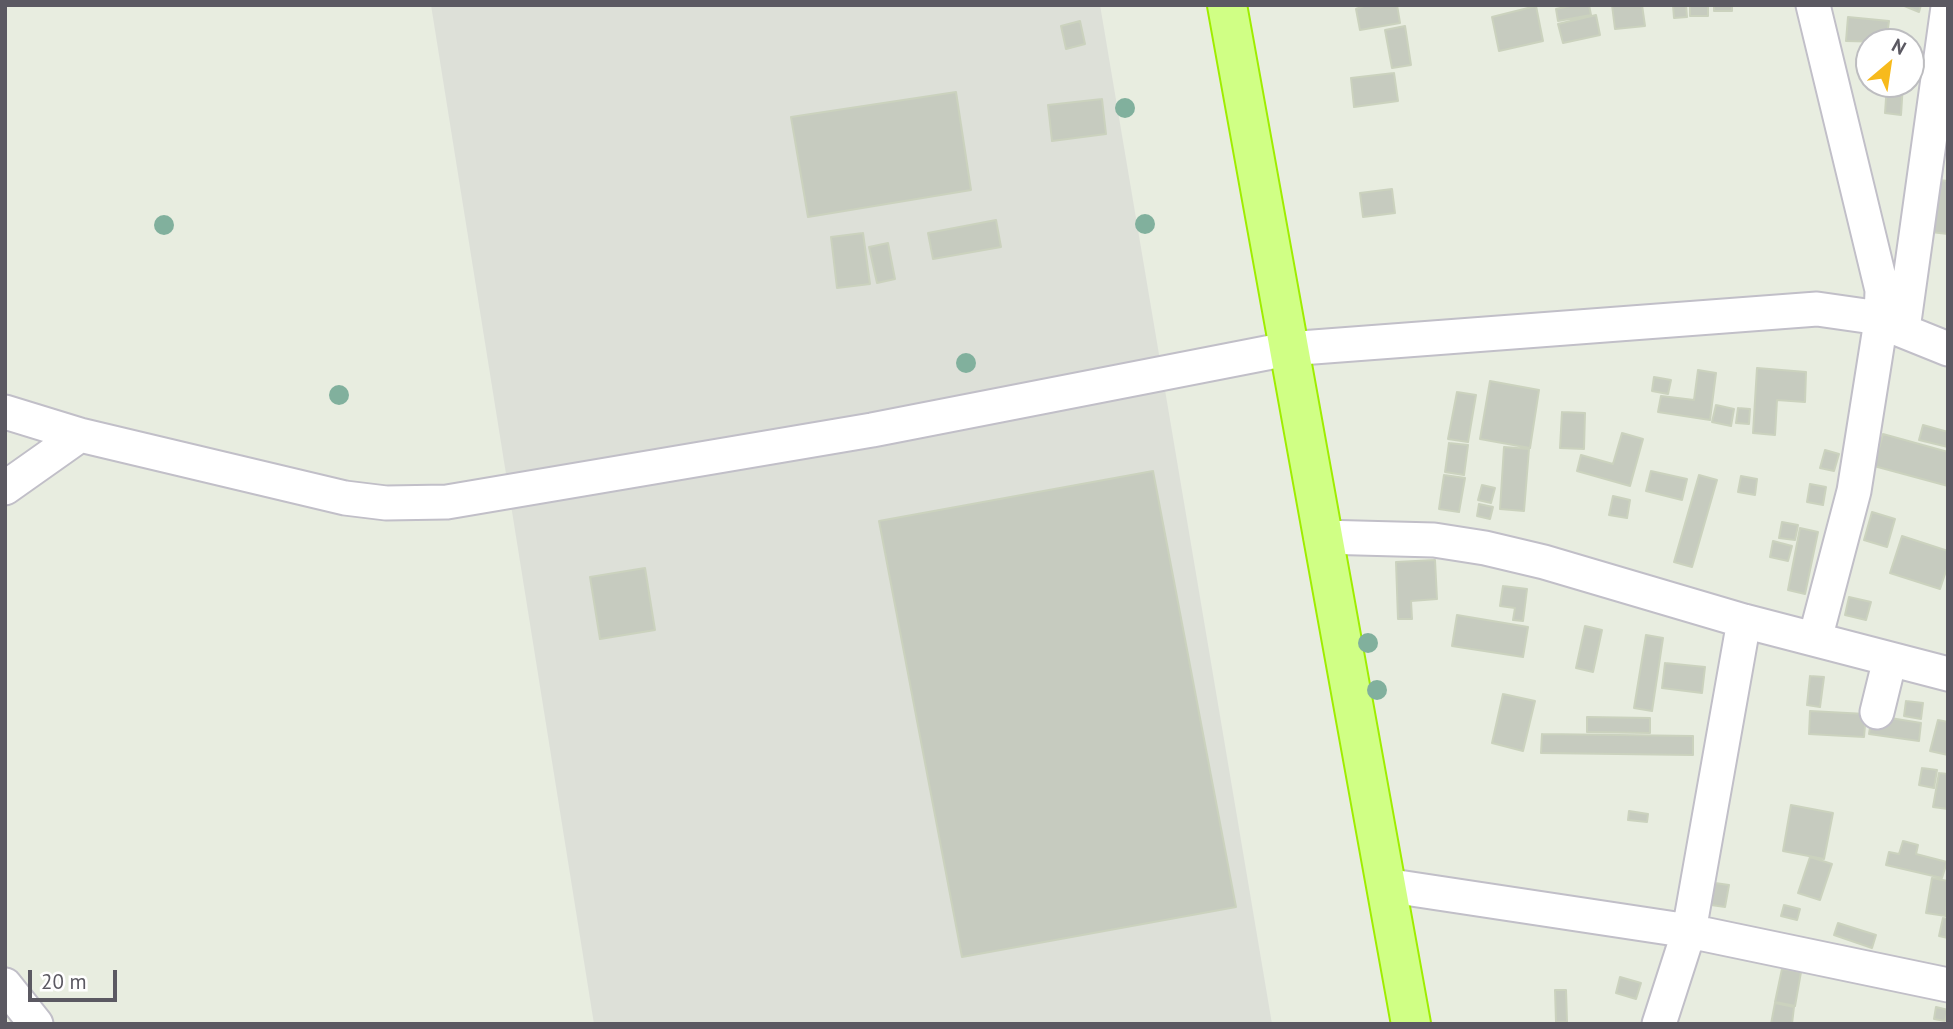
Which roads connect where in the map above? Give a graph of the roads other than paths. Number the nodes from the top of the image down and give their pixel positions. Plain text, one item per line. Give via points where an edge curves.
1 (1227, 5) edge
2 (1813, 5) edge
3 (1948, 7) edge
4 (1892, 325) junction
5 (1287, 349) junction
6 (1948, 349) edge
7 (5, 412) edge
8 (80, 435) junction
9 (5, 488) edge
10 (1321, 537) junction
11 (1744, 621) junction
12 (1815, 639) junction
13 (1891, 659) junction
14 (1948, 674) edge
15 (1877, 712) dead end
16 (1385, 885) junction
17 (1689, 931) junction
18 (5, 985) edge
19 (1948, 985) edge
20 (36, 1024) edge
21 (1411, 1024) edge
22 (1659, 1024) edge

1 - 5 highway
2 - 4 street
3 - 4 street
4 - 5 street via 1844,310 1817,309
4 - 6 street
4 - 12 street
5 - 8 street via 872,430 447,502 345,498
5 - 10 highway
7 - 8 street
8 - 9 street
10 - 11 street via 1434,540 1485,548
10 - 16 highway
11 - 12 street
11 - 17 street
12 - 13 street
13 - 14 street
13 - 15 street
16 - 17 street
16 - 21 highway
17 - 19 street
17 - 22 street
18 - 20 street

